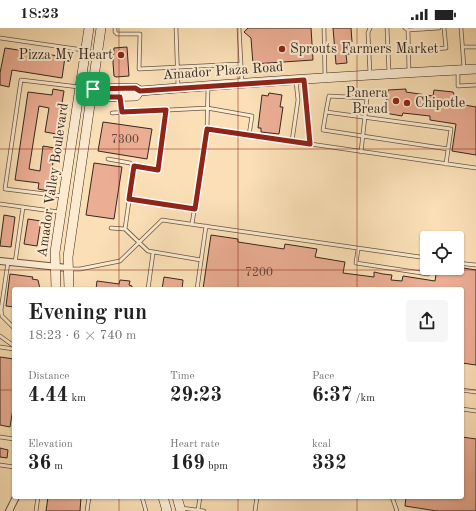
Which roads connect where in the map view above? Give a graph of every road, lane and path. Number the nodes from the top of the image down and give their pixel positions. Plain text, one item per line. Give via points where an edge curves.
1 (89, 28) edge
2 (101, 28) edge
3 (115, 28) edge
4 (176, 28) edge
5 (239, 28) edge
6 (324, 28) edge
7 (370, 28) edge
8 (387, 28) edge
9 (439, 28) edge
10 (444, 28) edge
11 (462, 28) edge
12 (407, 29) edge
13 (0, 38) edge
14 (476, 47) edge
15 (463, 48) junction
16 (85, 50) junction
17 (408, 51) junction
18 (241, 64) junction
19 (177, 68) junction
20 (476, 69) edge
21 (461, 70) junction
22 (409, 73) junction
23 (370, 74) junction
24 (389, 74) junction
25 (326, 79) junction
26 (300, 80) junction
27 (242, 84) junction
28 (208, 86) junction
29 (476, 86) edge
30 (80, 87) junction
31 (178, 88) junction
32 (93, 89) junction
33 (140, 91) junction
34 (120, 97) junction
35 (207, 108) junction
36 (166, 110) junction
37 (122, 112) junction
38 (326, 112) junction
39 (112, 113) dead end
40 (366, 118) junction
41 (207, 129) junction
42 (249, 135) junction
43 (363, 136) junction
44 (292, 142) junction
45 (310, 144) junction
46 (448, 149) junction
47 (361, 152) junction
48 (108, 159) dead end
49 (446, 164) junction
50 (134, 166) junction
51 (476, 168) edge
52 (64, 196) junction
53 (129, 199) junction
54 (0, 204) edge
55 (24, 207) junction
56 (195, 209) junction
57 (61, 213) junction
58 (192, 224) junction
59 (206, 226) junction
60 (111, 228) dead end
61 (125, 229) junction
62 (139, 243) junction
63 (358, 248) junction
64 (153, 253) junction
65 (420, 257) edge
66 (0, 260) edge
67 (201, 260) junction
68 (8, 262) junction
69 (15, 263) junction
70 (464, 264) edge
71 (476, 265) edge
72 (55, 268) junction
73 (68, 268) junction
74 (420, 273) edge
75 (56, 287) edge
76 (69, 287) edge
77 (148, 287) edge
78 (197, 287) edge
79 (12, 326) edge
80 (0, 336) edge
81 (12, 346) edge
82 (0, 347) edge
83 (12, 348) edge
84 (464, 390) edge
85 (476, 392) edge
86 (464, 409) edge
87 (476, 411) edge
88 (0, 437) edge
89 (12, 439) edge
90 (0, 465) edge
91 (12, 468) edge
92 (15, 499) edge
93 (38, 499) edge
94 (88, 499) edge
95 (143, 499) edge
96 (164, 499) edge
97 (178, 499) edge
98 (200, 499) edge
99 (257, 499) edge
100 (393, 499) edge
101 (180, 509) edge
102 (198, 510) edge
103 (9, 511) edge
104 (36, 511) edge
105 (87, 511) edge
106 (146, 511) edge
107 (167, 511) edge
108 (203, 511) edge
109 (254, 511) edge
110 (398, 511) edge

1 - 16 street, Amador Valley Boulevard
2 - 32 street, Amador Valley Boulevard
3 - 19 lane via 117,34 140,34 139,69
4 - 19 lane
5 - 18 lane
6 - 25 lane
7 - 23 lane
8 - 24 lane
9 - 12 lane
10 - 17 lane via 446,48
11 - 15 lane
12 - 17 lane
13 - 16 lane
14 - 15 lane
15 - 21 lane
16 - 30 street, Amador Valley Boulevard
17 - 22 lane
18 - 19 lane
18 - 27 lane
19 - 31 lane
20 - 21 street, Amador Plaza Road
21 - 22 street, Amador Plaza Road
21 - 29 lane via 458,86
22 - 24 street, Amador Plaza Road
23 - 24 street, Amador Plaza Road
23 - 25 street, Amador Plaza Road
25 - 26 street, Amador Plaza Road
26 - 27 street, Amador Plaza Road
26 - 44 lane
26 - 45 lane
27 - 28 street, Amador Plaza Road
28 - 31 street, Amador Plaza Road
28 - 35 lane
30 - 32 street, Amador Plaza Road
30 - 52 street, Amador Valley Boulevard
30 - 52 lane via 21,80 5,189
31 - 33 street, Amador Plaza Road
32 - 33 street, Amador Plaza Road via 135,88
32 - 34 street, Amador Plaza Road via 104,97
32 - 73 street, Amador Valley Boulevard
33 - 34 street, Amador Plaza Road via 136,96
34 - 37 lane
35 - 36 lane
35 - 41 lane
35 - 42 lane via 252,116
36 - 37 lane
36 - 50 lane via 158,170
37 - 39 lane
38 - 40 lane
38 - 40 lane via 329,96 367,98
38 - 43 lane via 323,130
40 - 43 lane
40 - 46 lane via 451,129
41 - 42 lane
41 - 56 lane
42 - 44 lane
43 - 46 lane
43 - 47 lane
44 - 45 lane
45 - 47 lane
46 - 49 lane
47 - 49 lane
48 - 50 lane
49 - 51 lane
50 - 53 lane
52 - 57 street, Amador Valley Boulevard
53 - 56 lane
53 - 61 lane
54 - 55 lane
55 - 57 lane
55 - 69 lane
56 - 58 lane
57 - 72 street, Amador Valley Boulevard
58 - 59 lane
58 - 62 lane via 162,220
59 - 63 lane
59 - 67 lane
60 - 61 lane
61 - 62 lane
62 - 64 lane
62 - 73 lane via 120,261 80,269
63 - 65 lane
63 - 74 lane via 356,263
64 - 67 lane
64 - 77 lane
66 - 68 street
67 - 78 lane
68 - 69 street
68 - 79 lane via 0,310
69 - 72 street
70 - 71 lane
72 - 73 street
72 - 75 street, Amador Valley Boulevard
73 - 76 street, Amador Valley Boulevard
80 - 81 lane
82 - 83 lane
84 - 85 lane
86 - 87 lane
88 - 89 lane
90 - 91 lane
92 - 103 street
93 - 104 lane
94 - 105 lane
95 - 106 lane
96 - 107 street
97 - 101 street
98 - 102 lane
99 - 109 lane
100 - 110 lane
101 - 102 lane
102 - 108 lane

